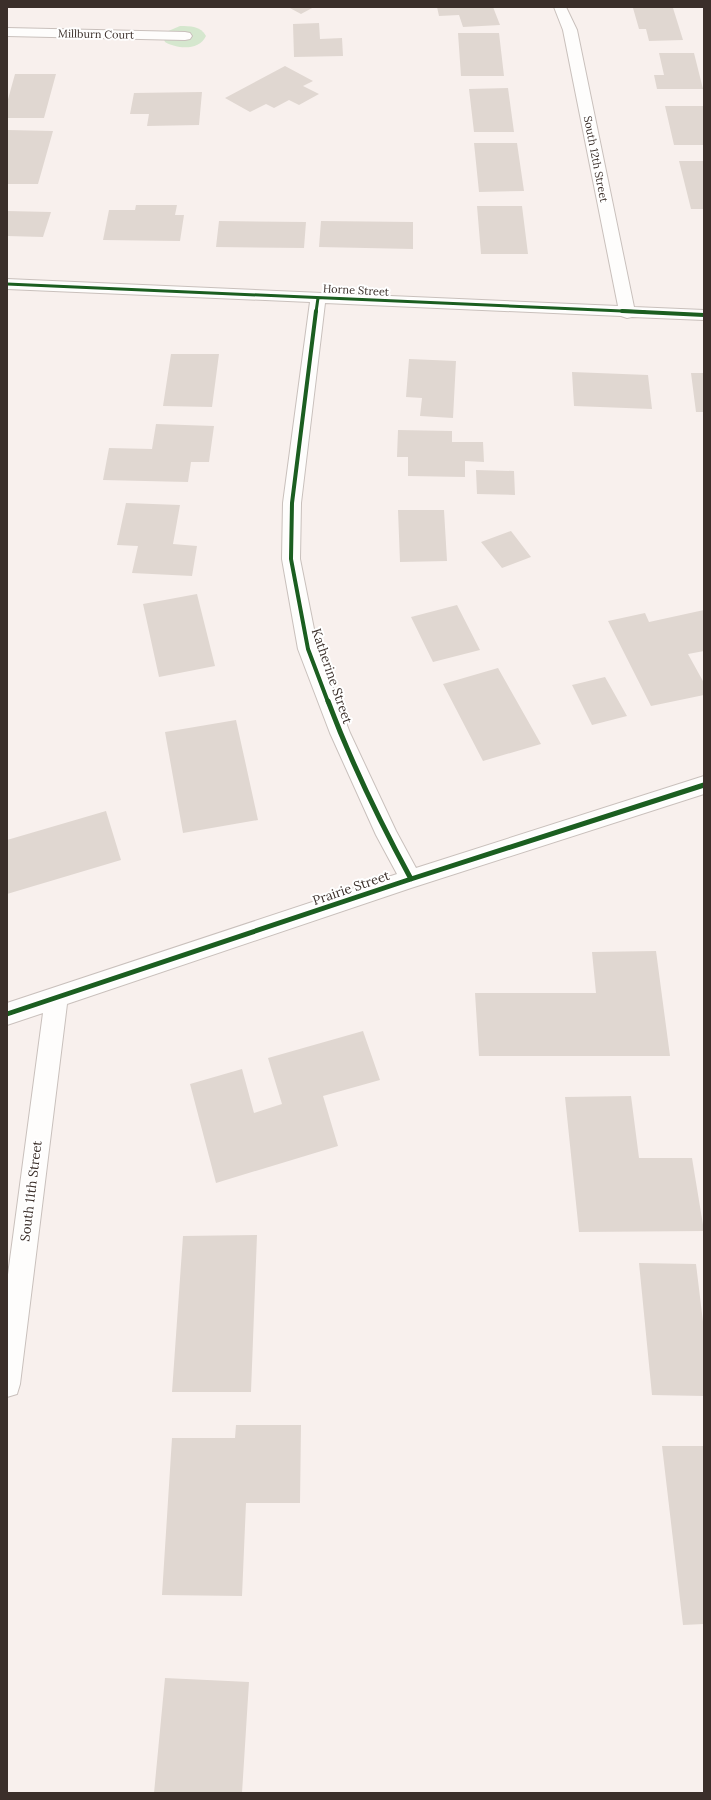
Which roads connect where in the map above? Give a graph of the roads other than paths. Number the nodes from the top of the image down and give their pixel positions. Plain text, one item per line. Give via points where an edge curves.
1 (560, 7) edge
2 (7, 32) edge
3 (185, 36) dead end
4 (7, 284) edge
5 (318, 298) junction
6 (627, 313) junction
7 (704, 315) edge
8 (704, 785) edge
9 (411, 879) junction
10 (56, 998) junction
11 (7, 1014) edge
12 (7, 1384) edge

1 - 6 street, South 12th Street via 570,30
2 - 3 street, Millburn Court
4 - 5 street, Horne Street
5 - 6 street, Horne Street
5 - 9 street, Katherine Street via 292,503 292,559 299,606 308,649 340,733 387,835
6 - 7 street, Horne Street
8 - 9 street, Prairie Street
9 - 10 street, Prairie Street
10 - 11 street, Prairie Street
10 - 12 street, South 11th Street

